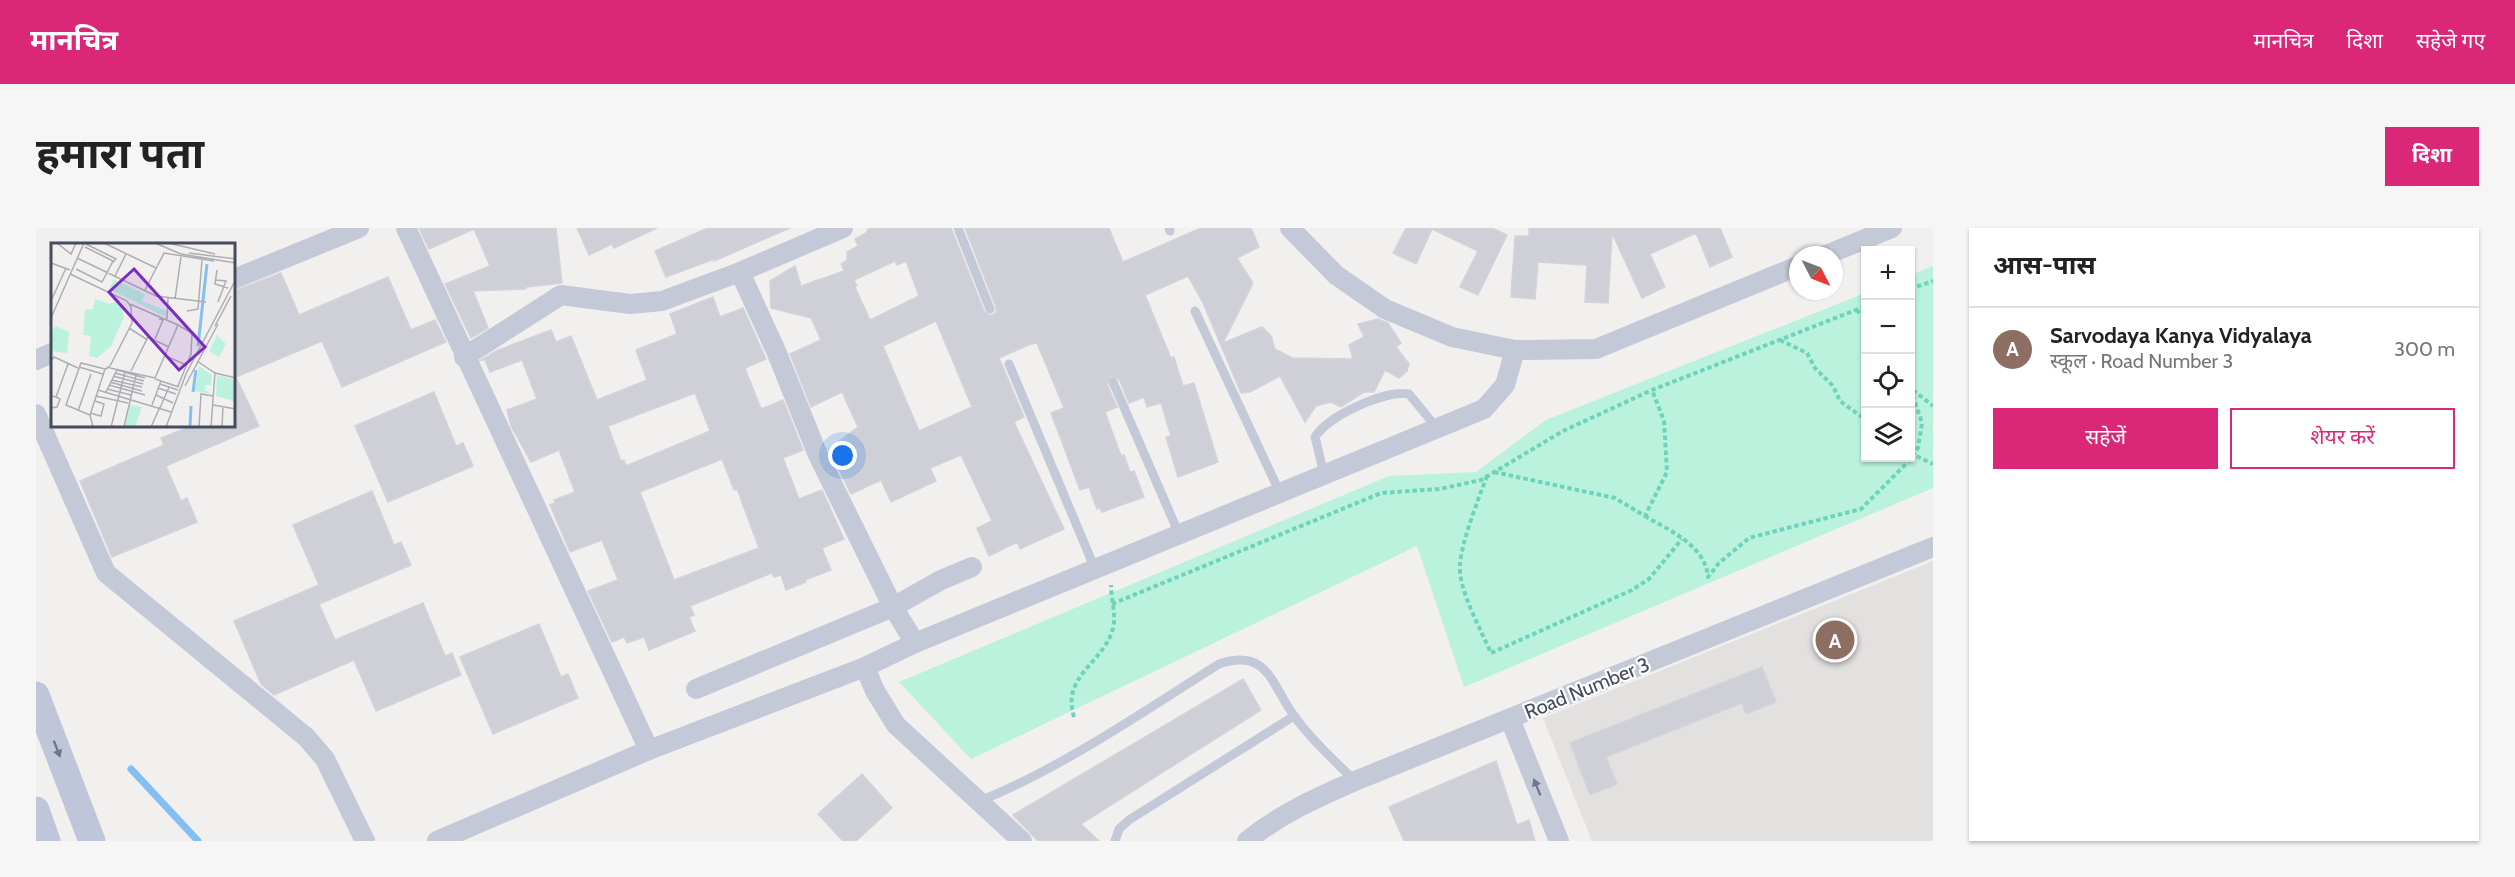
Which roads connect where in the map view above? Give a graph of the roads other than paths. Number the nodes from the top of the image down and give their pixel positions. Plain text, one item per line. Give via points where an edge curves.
1 (359, 228) edge
2 (406, 228) edge
3 (843, 228) edge
4 (958, 228) edge
5 (1290, 228) edge
6 (1892, 228) edge
7 (1843, 248) edge
8 (1789, 270) edge
9 (740, 272) junction
10 (236, 278) edge
11 (990, 309) dead end
12 (1195, 311) dead end
13 (1515, 350) junction
14 (51, 353) edge
15 (464, 357) junction
16 (36, 360) edge
17 (1009, 364) dead end
18 (1113, 382) dead end
19 (36, 414) edge
20 (1437, 428) junction
21 (1324, 474) junction
22 (1280, 493) junction
23 (1179, 534) junction
24 (1933, 547) edge
25 (1102, 566) junction
26 (972, 567) dead end
27 (892, 607) junction
28 (915, 643) junction
29 (865, 667) junction
30 (696, 689) dead end
31 (36, 694) edge
32 (1294, 716) junction
33 (1510, 719) junction
34 (650, 750) junction
35 (1355, 781) junction
36 (980, 801) junction
37 (36, 810) edge
38 (46, 841) edge
39 (92, 841) edge
40 (364, 841) edge
41 (437, 841) edge
42 (1022, 841) edge
43 (1115, 841) edge
44 (1247, 841) edge
45 (1559, 841) edge

1 - 10 street
2 - 15 street
3 - 9 street
4 - 11 lane
5 - 13 street via 1336,275 1385,309 1452,337
6 - 7 street
8 - 13 street via 1596,349
9 - 15 street via 662,301 630,304 561,295
9 - 27 street via 818,455
12 - 22 lane
13 - 20 street via 1505,386 1484,409
14 - 16 street
15 - 34 street
17 - 25 lane
18 - 23 lane
19 - 40 street via 106,573 306,737 325,759
20 - 21 street
20 - 21 lane via 1409,394 1397,392 1380,398 1322,426 1315,437
21 - 22 street
22 - 23 street
23 - 25 street
24 - 33 street, Road Number 3
25 - 28 street
26 - 27 street
27 - 28 street
27 - 30 street
28 - 29 street
29 - 34 street
29 - 36 street via 874,691 896,724
31 -> 39 main road
32 - 35 lane
32 - 36 lane via 1278,686 1261,667 1247,659 1234,659 1219,664 1020,783
32 - 43 lane via 1130,820 1119,829
33 - 35 street, Road Number 3
45 -> 33 street
34 - 41 street
35 - 44 street, Road Number 3 via 1270,822
36 - 42 street
37 - 38 main road

